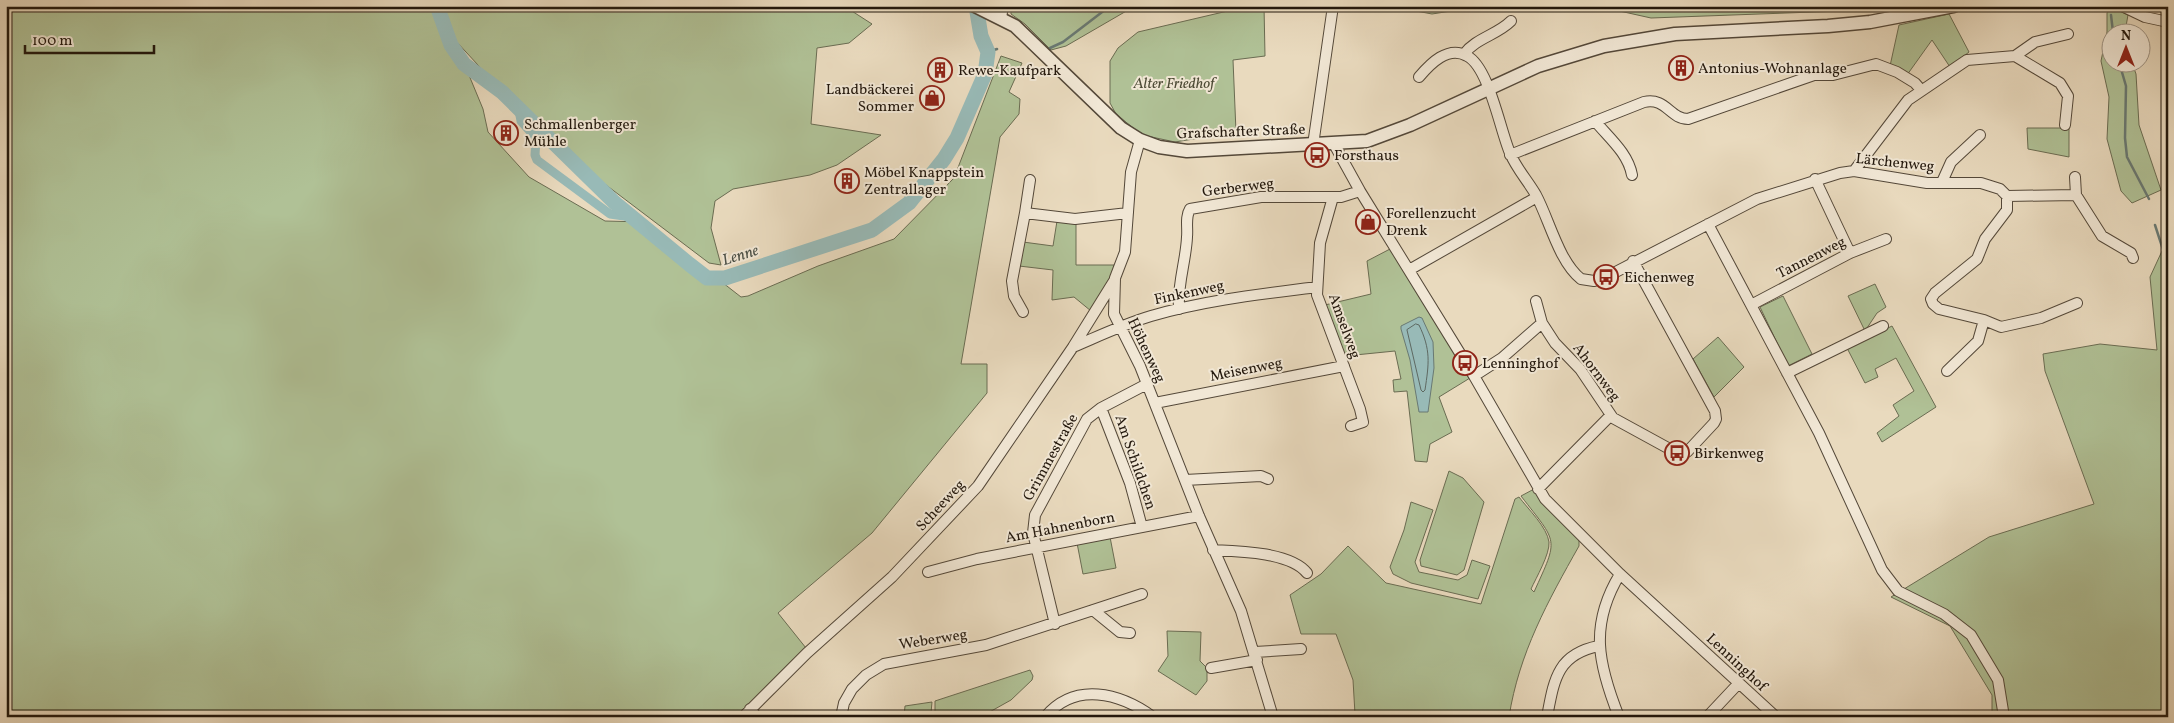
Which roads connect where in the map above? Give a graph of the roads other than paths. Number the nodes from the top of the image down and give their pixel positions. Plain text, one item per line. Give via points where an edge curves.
1 (975, 6) edge
2 (1332, 6) edge
3 (1954, 6) edge
4 (2122, 6) edge
5 (999, 13) edge
6 (1510, 21) dead end
7 (2168, 22) edge
8 (2068, 34) dead end
9 (1464, 54) junction
10 (2015, 56) junction
11 (1419, 77) dead end
12 (1488, 88) junction
13 (1921, 90) junction
14 (1595, 121) junction
15 (2065, 125) dead end
16 (1980, 135) dead end
17 (1140, 140) junction
18 (1313, 144) junction
19 (1334, 144) junction
20 (1510, 155) junction
21 (1854, 171) junction
22 (1632, 176) dead end
23 (2075, 177) dead end
24 (1814, 179) junction
25 (1030, 180) dead end
26 (1942, 182) junction
27 (1360, 191) junction
28 (2007, 196) junction
29 (2076, 196) junction
30 (1333, 197) junction
31 (1537, 197) junction
32 (1025, 213) junction
33 (1128, 213) junction
34 (1708, 224) junction
35 (1886, 239) dead end
36 (1850, 253) junction
37 (2133, 258) dead end
38 (1634, 261) junction
39 (1409, 270) junction
40 (1116, 278) junction
41 (1317, 287) junction
42 (1536, 301) dead end
43 (2077, 303) dead end
44 (1751, 305) junction
45 (1179, 309) junction
46 (1023, 312) dead end
47 (1984, 320) junction
48 (1542, 323) junction
49 (1119, 326) junction
50 (1883, 326) dead end
51 (1073, 347) junction
52 (1344, 366) junction
53 (1947, 371) dead end
54 (1787, 373) junction
55 (1474, 376) junction
56 (1148, 384) junction
57 (1154, 403) junction
58 (1100, 408) junction
59 (1611, 415) junction
60 (1352, 426) dead end
61 (1268, 479) dead end
62 (1185, 480) junction
63 (1538, 489) junction
64 (1199, 516) junction
65 (1142, 527) junction
66 (1037, 547) junction
67 (1213, 550) junction
68 (928, 572) dead end
69 (1307, 573) dead end
70 (1620, 574) junction
71 (1142, 594) dead end
72 (1093, 610) junction
73 (1055, 624) junction
74 (1130, 633) dead end
75 (1599, 646) junction
76 (1301, 649) dead end
77 (1256, 656) junction
78 (1211, 668) dead end
79 (1738, 684) junction
80 (750, 714) edge
81 (1273, 716) edge
82 (841, 717) edge
83 (1045, 717) edge
84 (1153, 717) edge
85 (1278, 717) edge
86 (1547, 717) edge
87 (1619, 717) edge
88 (1707, 717) edge
89 (1776, 717) edge
90 (2004, 717) edge

1 - 5 street, Grafschafter Straße
2 - 18 street
3 - 12 street, Grafschafter Straße via 1849,24 1675,34 1624,41 1553,60
4 - 7 street via 2145,17
5 - 17 street, Grafschafter Straße via 1109,119
6 - 9 street via 1496,33 1471,45
8 - 10 street via 2035,42
9 - 11 street via 1449,54 1437,59
9 - 12 street via 1476,63
10 - 13 street via 1964,61
10 - 15 street via 2065,88 2068,101
12 - 19 street, Grafschafter Straße via 1386,135
12 - 20 street
13 - 14 street via 1897,72 1871,64 1833,75 1814,75 1688,119 1682,119 1660,102 1652,101
13 - 21 street via 1904,104
14 - 20 street
14 - 22 street via 1624,155
16 - 26 street, Lärchenweg via 1956,155
17 - 18 street, Grafschafter Straße via 1187,151
17 - 33 street, Höhenweg via 1131,172
18 - 19 street, Grafschafter Straße
19 - 27 street, Lenninghof
20 - 31 street
21 - 24 street, Lärchenweg
21 - 26 street, Lärchenweg via 1921,183
23 - 29 street
24 - 34 street, Lärchenweg via 1768,194
24 - 36 street
25 - 32 street
26 - 28 street, Lärchenweg via 1988,184
27 - 30 street, Gerberweg
27 - 39 street, Lenninghof
28 - 29 street, Lärchenweg
28 - 47 street via 2007,210 1985,239 1977,259 1931,299 1938,309
29 - 37 street via 2102,236 2131,253
30 - 41 street, Amselweg via 1322,231
30 - 45 street, Gerberweg via 1261,197 1190,209
31 - 38 street via 1565,257 1581,279 1601,278
31 - 39 street
32 - 33 street via 1076,219
32 - 46 street via 1012,281 1014,296
33 - 40 street, Höhenweg via 1125,252
34 - 38 street
34 - 44 street
35 - 36 street, Tannenweg
36 - 44 street, Tannenweg
38 - 59 street via 1714,407 1716,419 1687,452 1681,454
39 - 55 street, Lenninghof
40 - 49 street, Höhenweg via 1113,309
40 - 51 street, Scheeweg
41 - 45 street, Finkenweg
41 - 52 street, Amselweg via 1318,300
42 - 48 street, Ahornweg
43 - 47 street via 2041,318 2001,327
44 - 54 street
45 - 49 street, Finkenweg
47 - 53 street via 1978,341
48 - 55 street via 1502,358
48 - 59 street, Ahornweg via 1555,343 1580,369
49 - 51 street, Finkenweg
49 - 56 street, Höhenweg
50 - 54 street
51 - 80 street, Scheeweg via 995,462 965,500 892,577 807,653
52 - 57 street, Meisenweg
52 - 60 street, Amselweg via 1363,422
54 - 90 street via 1819,433 1882,570 1898,590 1944,614 1971,635 1998,680
55 - 63 street, Lenninghof
56 - 57 street, Höhenweg
56 - 58 street, Grimmestraße
57 - 62 street, Höhenweg
58 - 65 street, Am Schildchen via 1130,483
58 - 66 street, Grimmestraße via 1082,424 1035,514 1032,528
59 - 63 street
61 - 62 street via 1261,476
62 - 64 street, Höhenweg
63 - 70 street, Lenninghof
64 - 65 street, Am Hahnenborn
64 - 67 street, Höhenweg
65 - 66 street, Am Hahnenborn
66 - 68 street, Am Hahnenborn
66 - 73 street
67 - 69 street via 1268,556 1299,565
67 - 77 street, Höhenweg via 1241,611
70 - 75 street via 1606,602
70 - 79 street, Lenninghof
71 - 72 street, Weberweg
72 - 73 street, Weberweg
72 - 74 street via 1120,632
73 - 82 street, Weberweg via 964,650 884,664 852,689 844,702
75 - 86 street via 1585,648 1566,659 1556,678
75 - 87 street via 1604,677
76 - 77 street
77 - 78 street
77 - 81 street, Höhenweg
79 - 88 street
79 - 89 street, Lenninghof
81 - 85 street, Höhenweg
83 - 84 street via 1069,698 1092,693 1130,703

